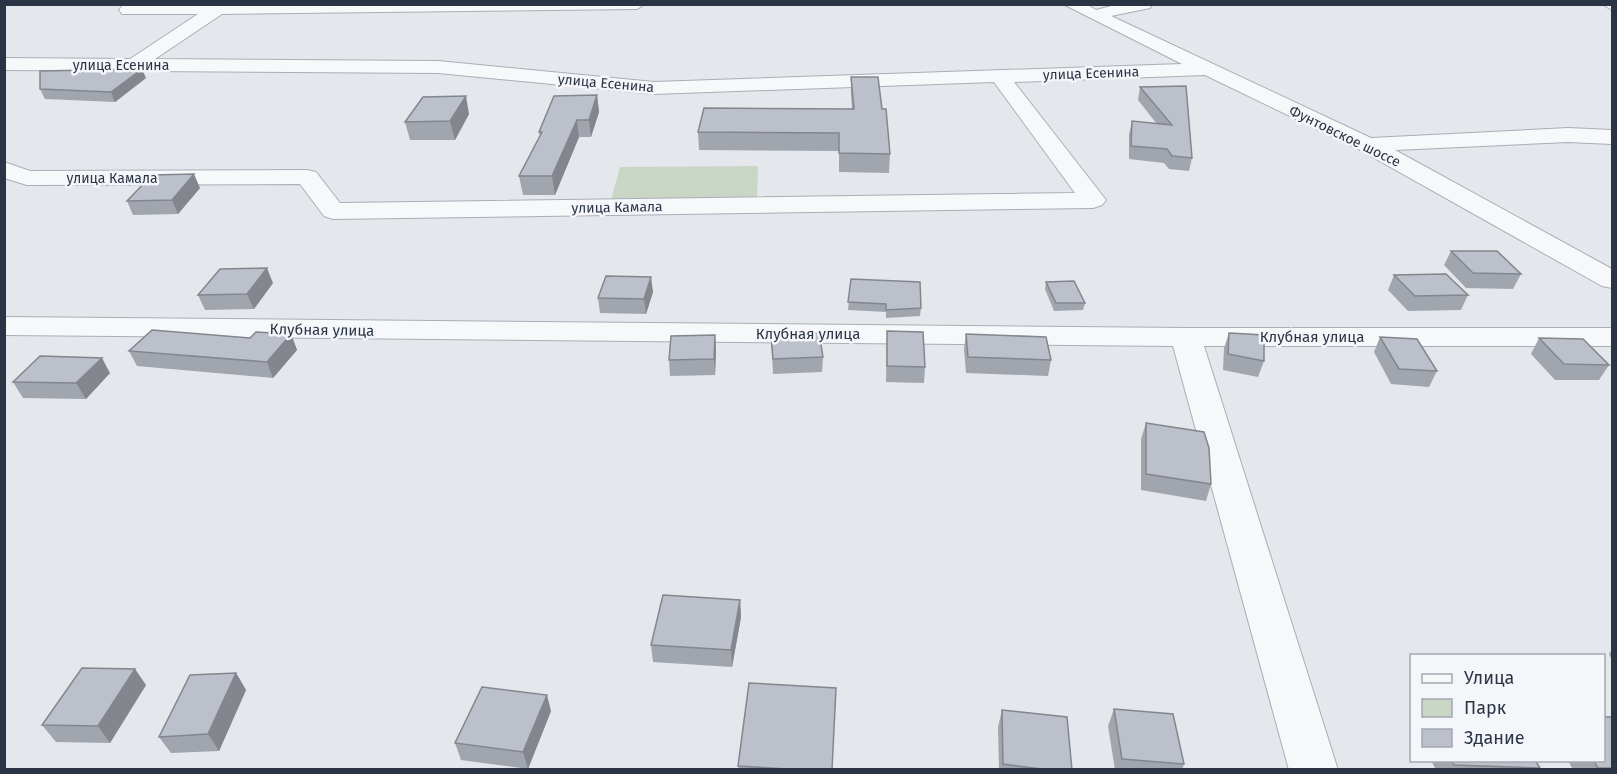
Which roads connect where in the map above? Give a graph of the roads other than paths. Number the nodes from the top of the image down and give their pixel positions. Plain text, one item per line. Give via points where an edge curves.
1 (637, 4) edge
2 (1071, 4) edge
3 (1144, 4) edge
4 (218, 9) junction
5 (128, 10) dead end
6 (1095, 15) junction
7 (4, 64) edge
8 (134, 65) junction
9 (1207, 69) junction
10 (999, 76) junction
11 (1612, 137) edge
12 (1368, 145) junction
13 (4, 169) edge
14 (1612, 280) edge
15 (4, 326) edge
16 (1186, 337) junction
17 (1612, 337) edge
18 (1314, 770) edge

1 - 4 street
2 - 6 street, Фунтовское шоссе
3 - 6 street
4 - 5 street
4 - 8 street
6 - 9 street, Фунтовское шоссе
7 - 8 street, улица Есенина
8 - 10 street, улица Есенина via 438,67 654,88
9 - 10 street, улица Есенина
9 - 12 street, Фунтовское шоссе
10 - 13 street, улица Камала via 1093,200 333,211 307,177 27,178
11 - 12 street via 1569,135
12 - 14 street, Фунтовское шоссе
15 - 16 street, Клубная улица
16 - 17 street, Клубная улица
16 - 18 street

